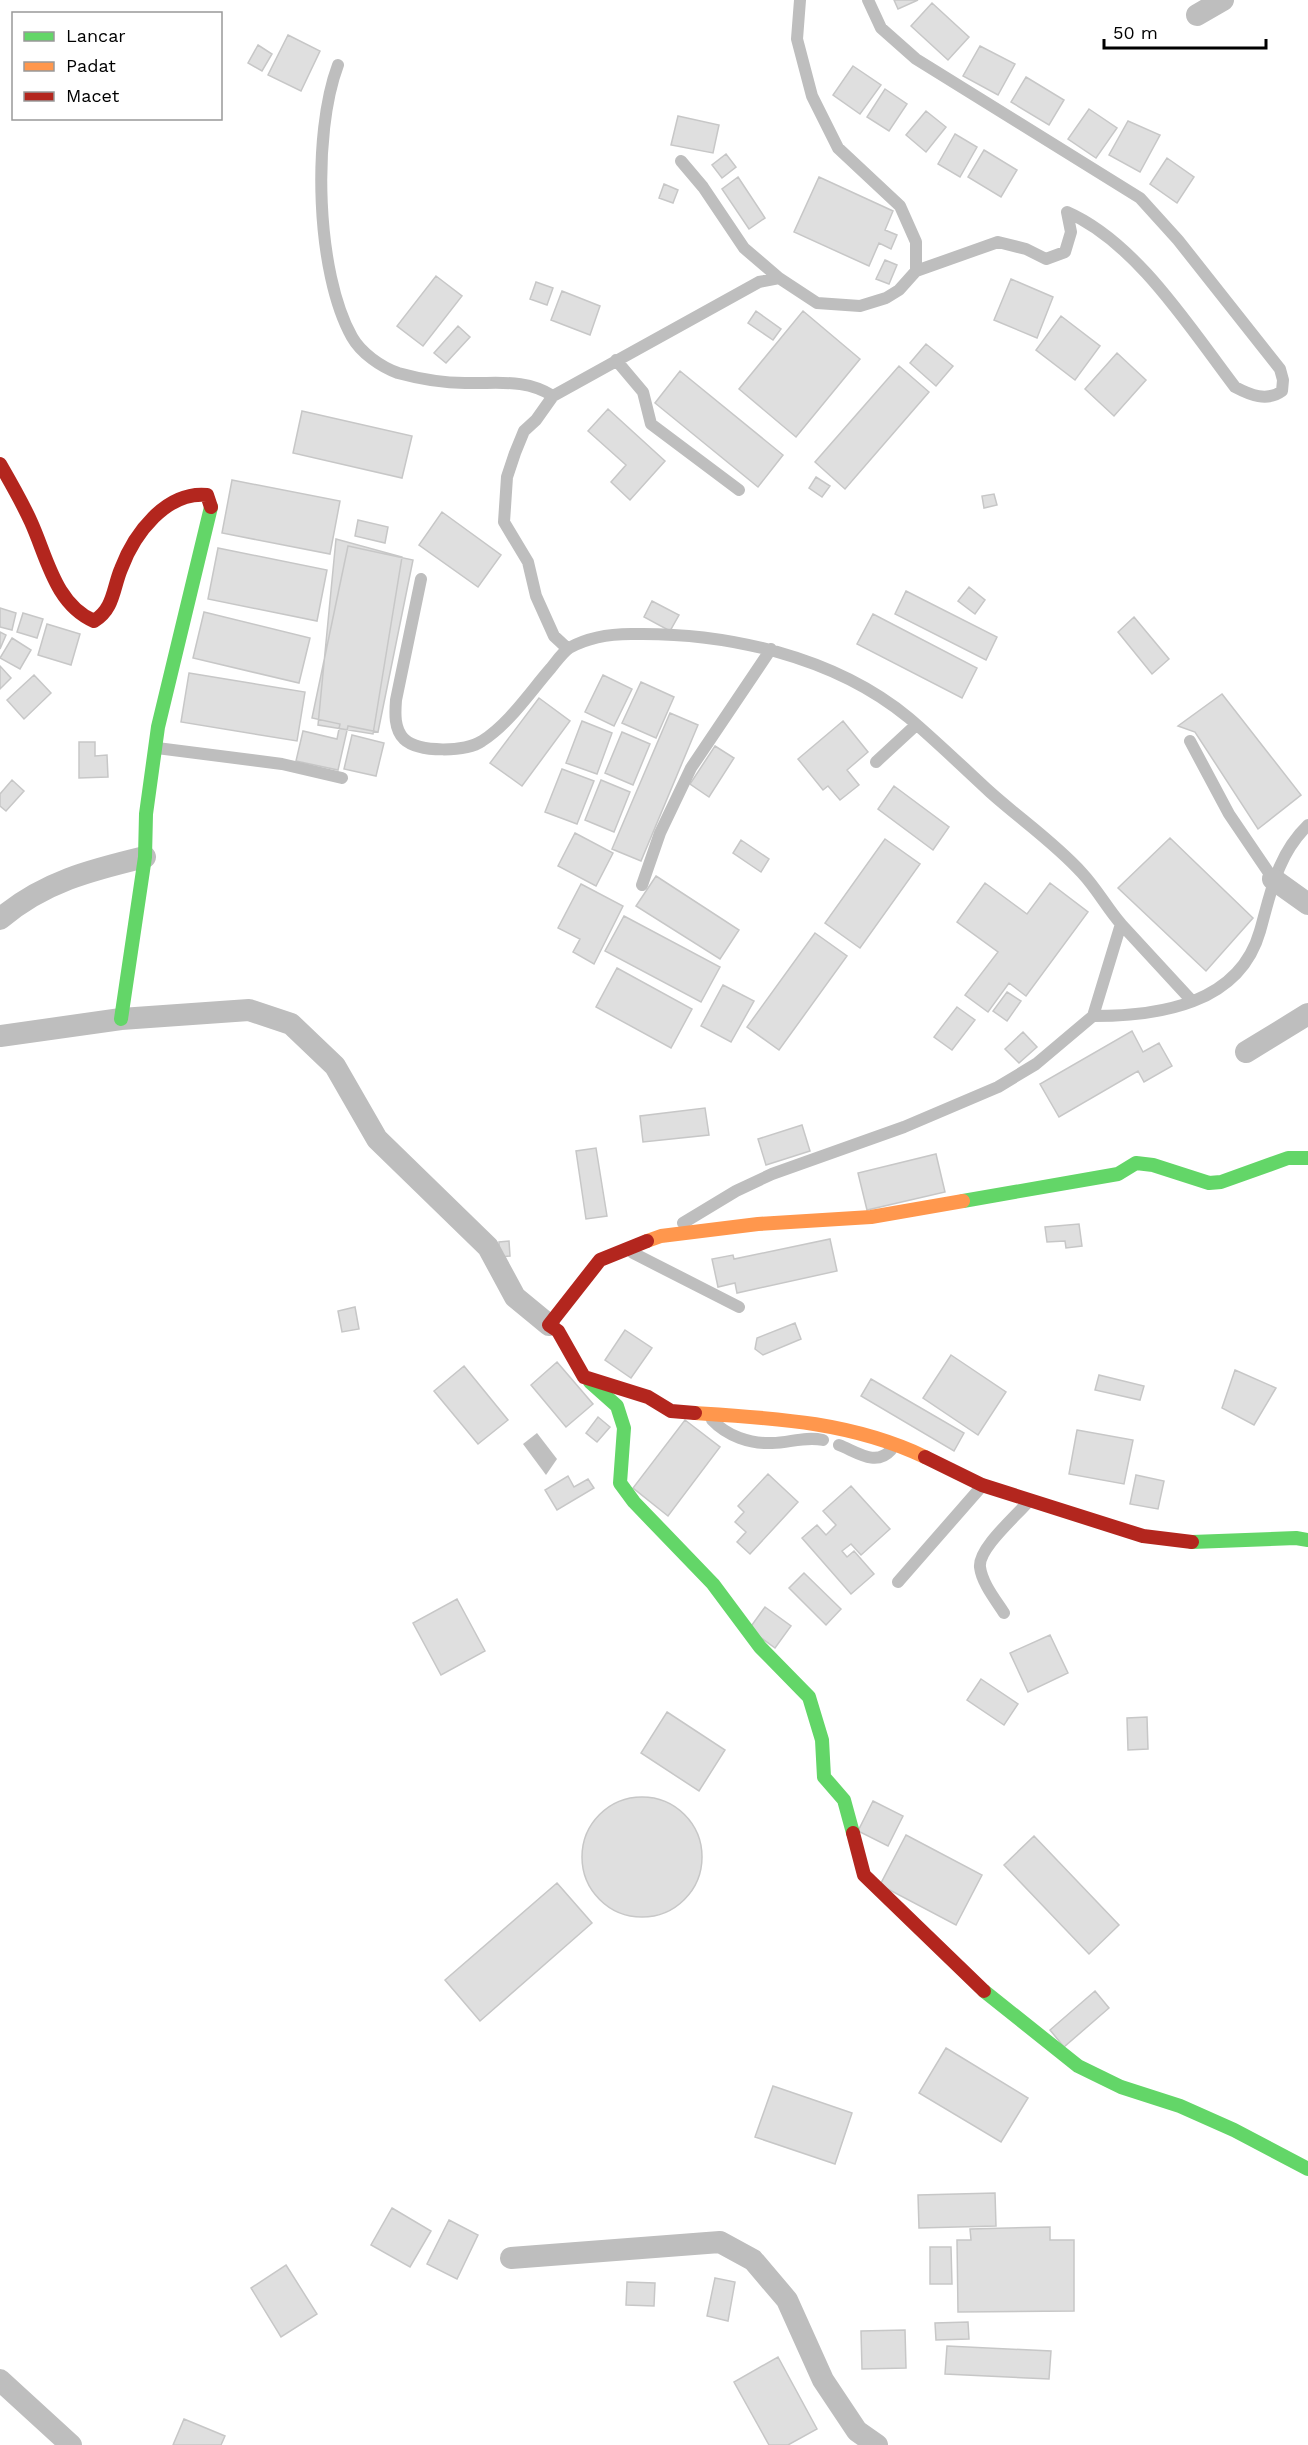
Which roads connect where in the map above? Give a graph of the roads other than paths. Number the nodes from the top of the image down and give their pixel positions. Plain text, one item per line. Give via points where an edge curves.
1 (800, 0) edge
2 (868, 0) edge
3 (1223, 0) edge
4 (1197, 15) dead end
5 (338, 65) dead end
6 (681, 161) dead end
7 (916, 271) junction
8 (779, 278) junction
9 (616, 360) junction
10 (553, 396) junction
11 (0, 464) edge
12 (739, 490) dead end
13 (421, 579) dead end
14 (568, 649) junction
15 (771, 649) junction
16 (916, 725) junction
17 (1190, 741) dead end
18 (156, 747) junction
19 (876, 762) dead end
20 (342, 778) dead end
21 (1308, 825) edge
22 (145, 857) junction
23 (1273, 879) junction
24 (642, 885) dead end
25 (1308, 904) edge
26 (0, 919) edge
27 (1121, 924) junction
28 (1192, 1001) junction
29 (1308, 1014) edge
30 (1093, 1016) junction
31 (122, 1019) junction
32 (0, 1036) edge
33 (1246, 1052) dead end
34 (1308, 1158) edge
35 (661, 1236) junction
36 (626, 1250) junction
37 (739, 1308) dead end
38 (549, 1325) junction
39 (584, 1377) junction
40 (708, 1415) junction
41 (893, 1448) junction
42 (982, 1485) junction
43 (1029, 1502) junction
44 (1308, 1540) edge
45 (898, 1582) dead end
46 (1004, 1613) dead end
47 (1308, 2169) edge
48 (511, 2258) dead end
49 (0, 2380) edge
50 (71, 2445) edge
51 (877, 2445) edge

1 - 7 lane via 797,39 812,96 826,129 853,165 900,206 916,242
2 - 7 lane via 881,28 916,59 1140,198 1280,369 1282,391 1266,397 1235,387 1149,278 1107,236 1067,212 1071,232 1065,252 1046,259 998,242
3 - 4 street
5 - 10 lane via 326,116 323,222 329,271 353,339 372,359 418,378 531,384
6 - 8 lane via 744,248
7 - 8 lane via 899,290 860,306 817,303
8 - 9 lane via 744,289 694,321
9 - 10 lane
9 - 12 lane via 643,392 651,424
10 - 14 lane via 524,431 515,453 507,477 504,522 528,562 536,596 554,636
11 - 18 street via 61,591 84,619 94,621 108,609 121,568 149,524 180,496 201,493 211,502 211,516 160,712
13 - 14 lane via 396,700 399,732 411,743 442,750 472,748 500,727
14 - 15 lane via 598,636 631,634 723,640
15 - 16 lane via 832,671 869,691
15 - 24 lane via 692,768 660,833
16 - 19 lane
16 - 27 lane via 1059,850
17 - 23 lane via 1229,814
18 - 20 lane via 282,764
18 - 22 street
21 - 23 lane
22 - 26 street via 60,880 27,897
22 - 31 street
23 - 25 street
23 - 28 lane via 1260,931 1246,961 1220,985
27 - 28 lane
27 - 30 lane
28 - 30 lane via 1150,1014
29 - 33 street
30 - 35 lane via 1016,1078 904,1127 772,1174
31 - 32 street
31 - 38 street via 249,1010 291,1024 335,1066 377,1139 488,1247 515,1297
34 - 35 street via 1288,1158 1209,1183 1136,1163 1118,1174 871,1217 758,1224
35 - 36 street
36 - 37 lane
36 - 38 street via 600,1260
38 - 39 street via 558,1331
39 - 40 street via 648,1397 671,1411
39 - 47 street via 617,1406 624,1428 620,1483 713,1584 760,1647 809,1697 822,1740 824,1777 844,1800 864,1875 968,1979 1078,2066 1121,2087 1191,2110
40 - 41 street via 826,1424
40 - 41 lane via 721,1430 738,1438 771,1444 798,1438 819,1439 875,1459 886,1456
41 - 42 street via 918,1455
42 - 43 street
42 - 45 lane
43 - 44 street via 1086,1516 1117,1530 1167,1541
43 - 46 lane via 981,1555 982,1577
48 - 51 street via 720,2242 753,2260 787,2300 823,2380 857,2432
49 - 50 street

